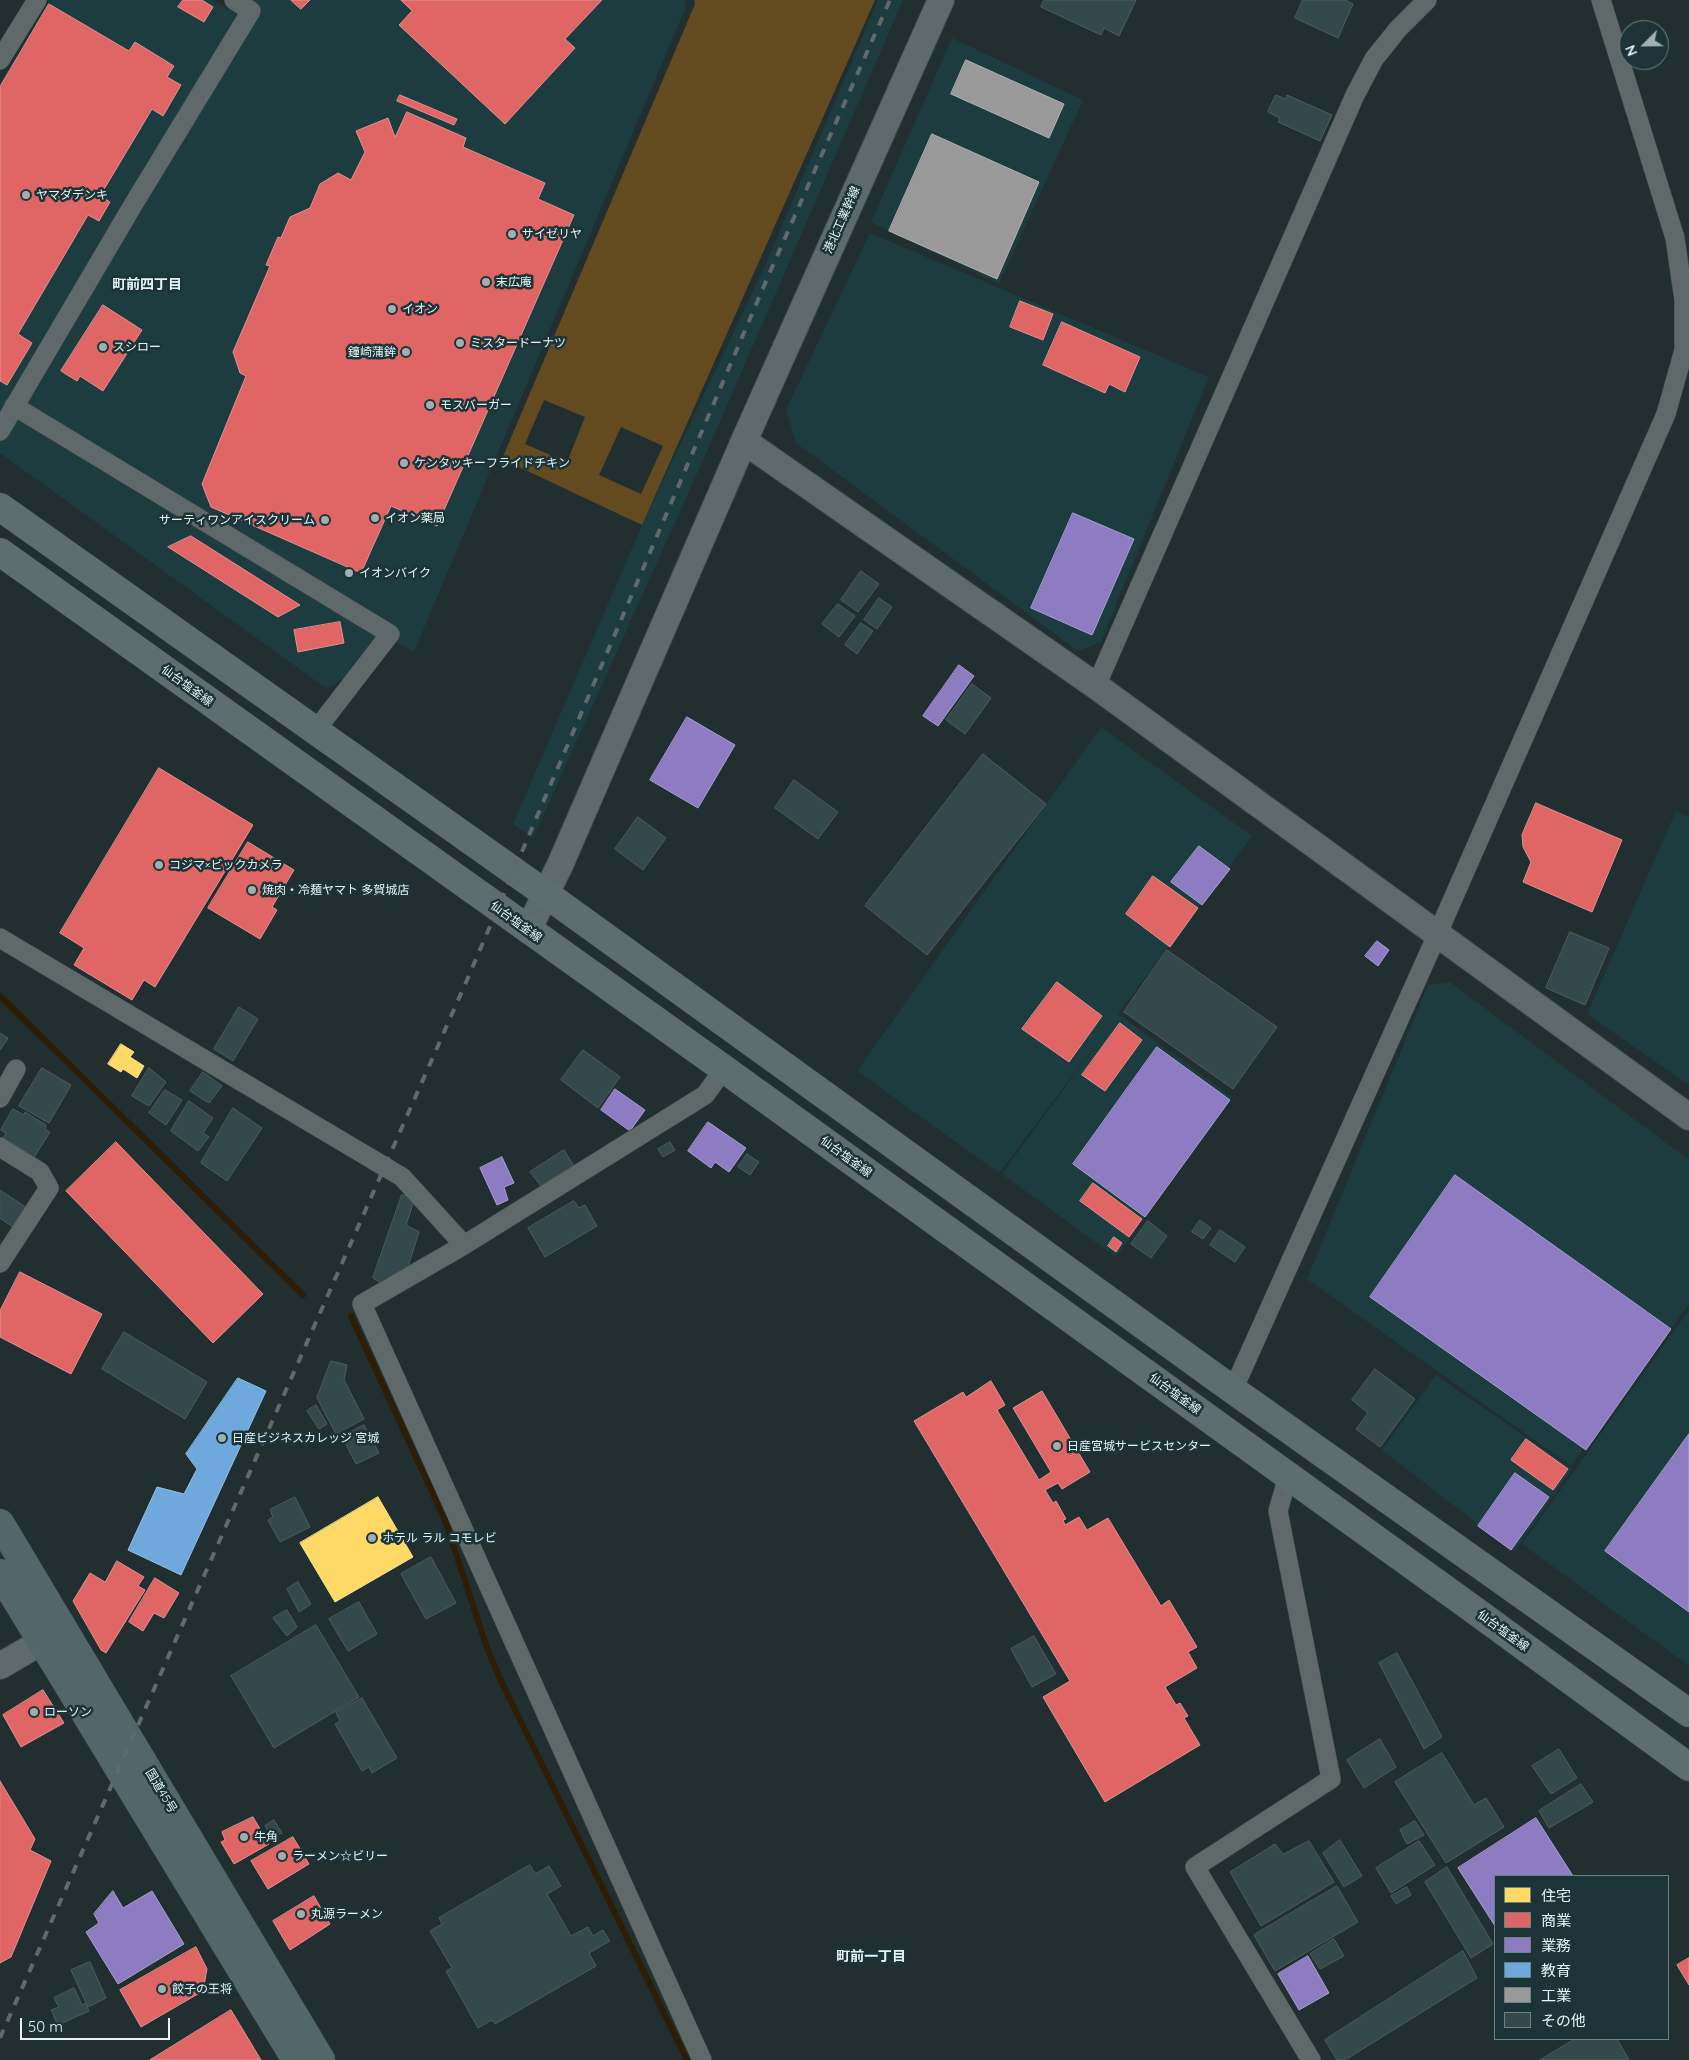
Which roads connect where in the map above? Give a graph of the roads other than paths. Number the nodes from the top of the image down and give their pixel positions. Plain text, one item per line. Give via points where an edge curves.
1 (37, 0) edge
2 (234, 0) edge
3 (941, 0) edge
4 (1427, 0) edge
5 (1601, 0) edge
6 (0, 60) edge
7 (14, 406) junction
8 (0, 431) edge
9 (744, 440) junction
10 (0, 508) edge
11 (0, 552) edge
12 (1096, 686) junction
13 (316, 730) junction
14 (546, 894) junction
15 (528, 930) junction
16 (1437, 935) junction
17 (0, 938) edge
18 (16, 1069) dead end
19 (724, 1069) junction
20 (0, 1098) edge
21 (1689, 1117) edge
22 (0, 1147) edge
23 (464, 1245) junction
24 (0, 1263) edge
25 (1233, 1390) junction
26 (1288, 1476) junction
27 (0, 1523) edge
28 (0, 1574) edge
29 (53, 1635) junction
30 (0, 1666) edge
31 (1689, 1713) edge
32 (1689, 1767) edge
33 (296, 2060) edge
34 (321, 2060) edge
35 (702, 2060) edge
36 (1311, 2060) edge

1 - 6 street
2 - 7 street via 251,11
3 - 9 street, 港北工業幹線
4 - 12 street via 1374,59 1355,95
5 - 16 street via 1675,238 1684,300 1684,350 1666,414
7 - 8 street
7 - 13 street via 390,634
9 - 12 street
9 - 14 street, 港北工業幹線
10 - 13 main road
11 - 15 main road, 仙台塩釜線
12 - 16 street
13 - 14 main road
14 - 15 street, 港北工業幹線
14 - 25 main road
15 - 19 main road, 仙台塩釜線
16 - 21 street
16 - 25 street
17 - 23 street via 402,1177
18 - 20 street
19 - 23 street via 705,1094
19 - 26 main road, 仙台塩釜線
22 - 24 street via 40,1172 49,1188
23 - 35 street via 362,1304
25 - 31 main road
26 - 32 main road, 仙台塩釜線
26 - 36 street via 1278,1511 1331,1779 1196,1867
27 - 29 highway, 国道45号
28 - 29 highway, 国道45号
29 - 30 street
29 - 33 highway, 国道45号
29 - 34 highway, 国道45号

